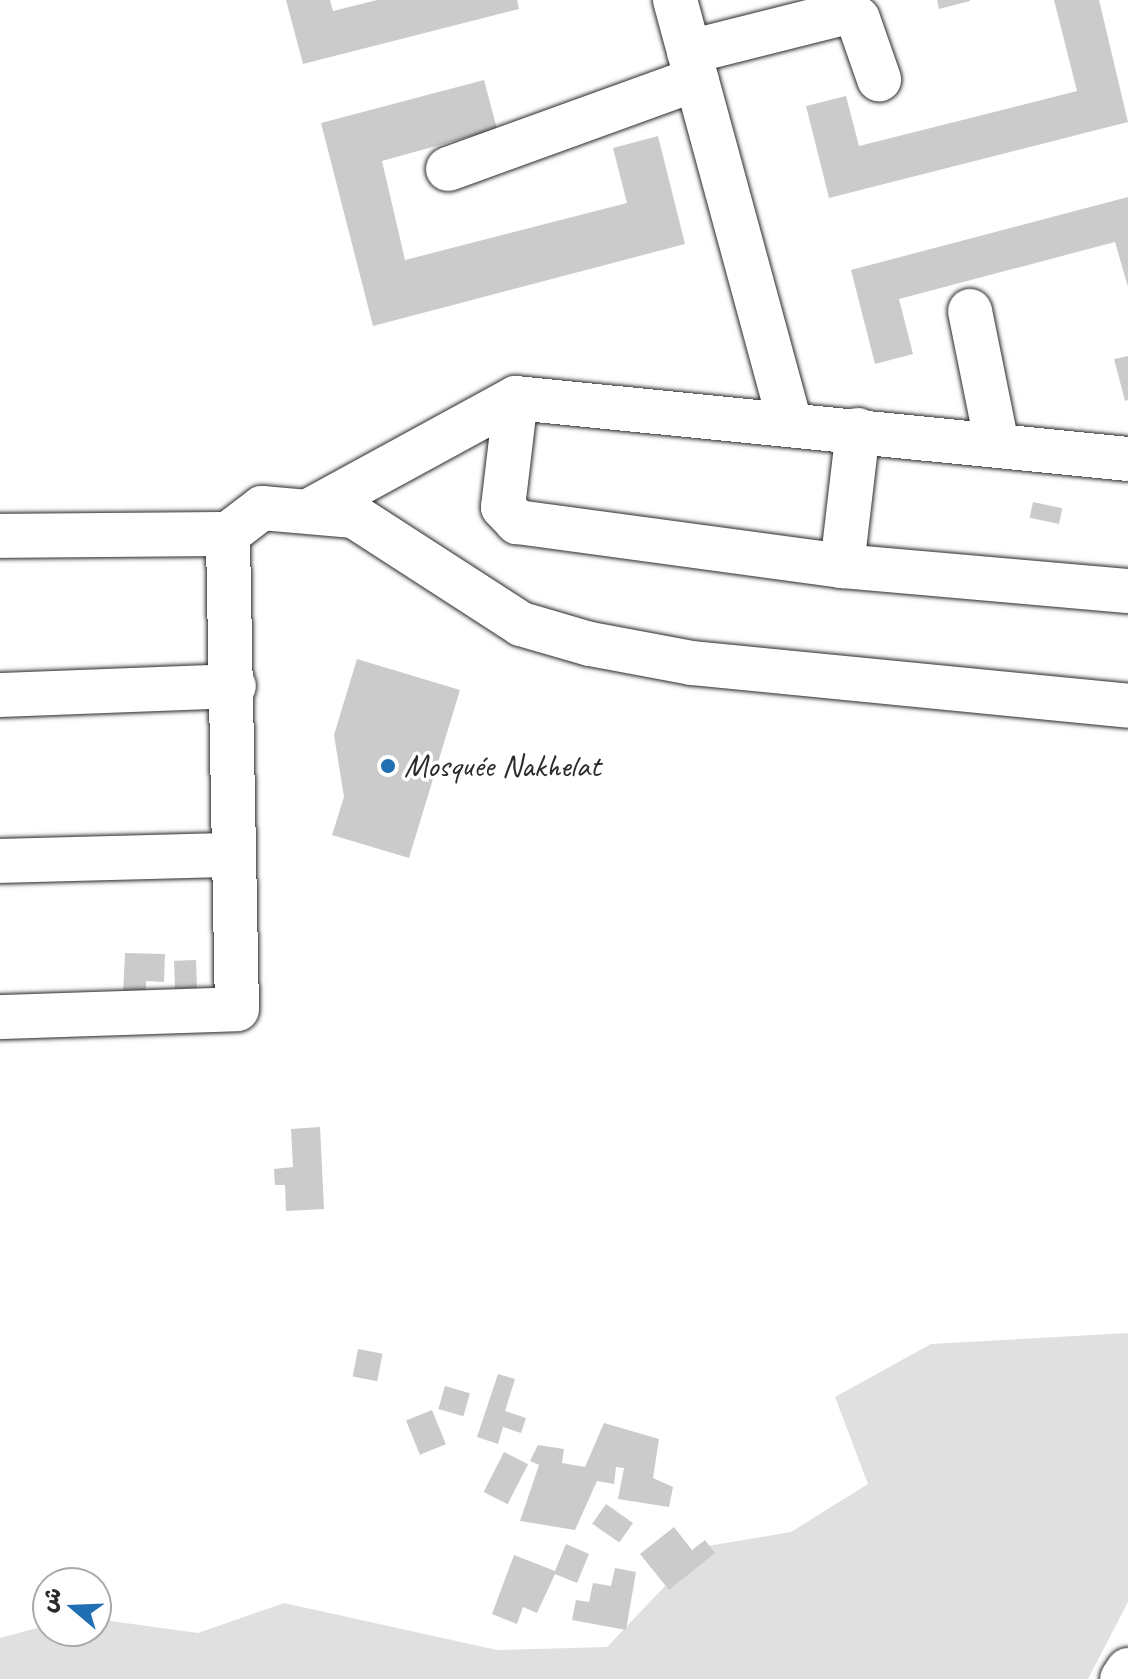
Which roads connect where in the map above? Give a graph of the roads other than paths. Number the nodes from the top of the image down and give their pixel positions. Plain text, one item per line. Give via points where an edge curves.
1 (675, 0) edge
2 (693, 66) junction
3 (879, 79) dead end
4 (448, 169) dead end
5 (970, 311) dead end
6 (516, 398) junction
7 (789, 420) junction
8 (858, 430) junction
9 (997, 445) junction
10 (1128, 459) edge
11 (314, 508) junction
12 (228, 534) junction
13 (0, 536) edge
14 (842, 566) junction
15 (1128, 591) edge
16 (234, 686) junction
17 (0, 695) edge
18 (1128, 706) edge
19 (232, 855) junction
20 (0, 861) edge
21 (0, 1017) edge
22 (1128, 1670) edge
23 (1122, 1679) edge

1 - 2 main road
2 - 3 main road via 853,14
2 - 4 main road
2 - 7 main road
5 - 9 main road
6 - 7 main road
6 - 11 main road
6 - 14 main road via 503,507 517,522
7 - 8 main road
8 - 9 main road
8 - 14 main road
9 - 10 main road
11 - 12 main road via 262,508
11 - 18 main road via 389,533 521,624 590,644 692,663
12 - 13 main road
12 - 16 main road
14 - 15 main road
16 - 17 main road
16 - 19 main road
19 - 20 main road
19 - 21 main road via 237,1009
22 - 23 main road

